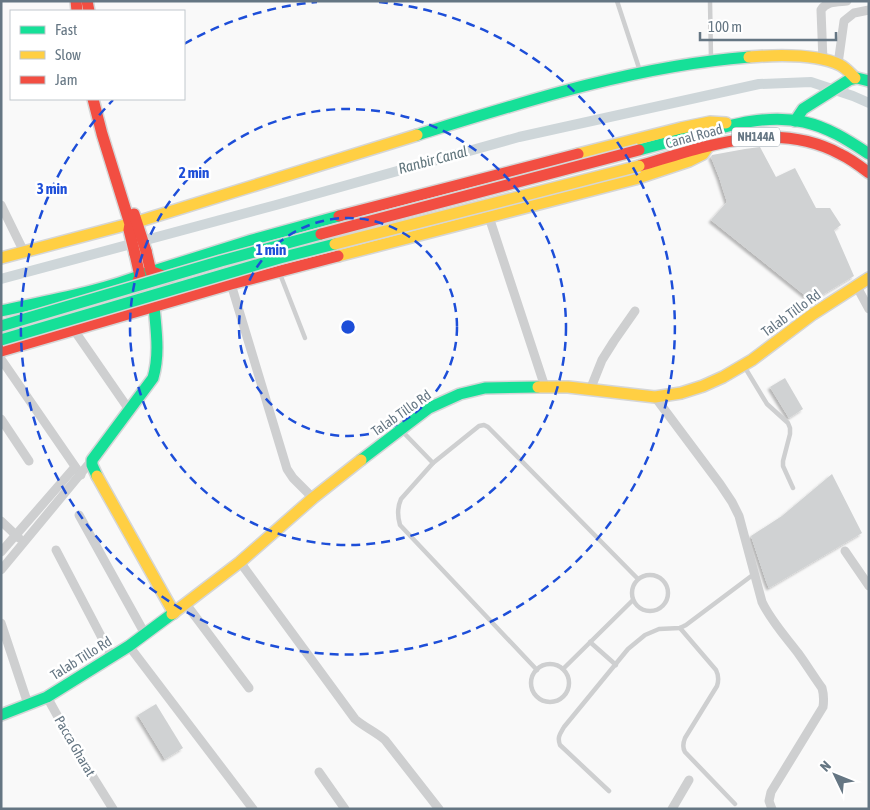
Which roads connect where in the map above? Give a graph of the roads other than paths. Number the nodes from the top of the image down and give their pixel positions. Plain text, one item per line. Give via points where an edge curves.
1 (617, 1) edge
2 (710, 1) edge
3 (846, 1) edge
4 (822, 4) edge
5 (869, 10) edge
6 (711, 60) junction
7 (823, 61) junction
8 (838, 64) junction
9 (640, 72) junction
10 (849, 81) junction
11 (869, 81) edge
12 (93, 100) edge
13 (102, 100) edge
14 (795, 121) junction
15 (733, 124) junction
16 (708, 146) junction
17 (869, 154) edge
18 (869, 173) edge
19 (1, 205) edge
20 (489, 217) junction
21 (133, 225) junction
22 (24, 252) junction
23 (1, 258) edge
24 (280, 272) junction
25 (146, 274) junction
26 (869, 278) edge
27 (231, 284) junction
28 (856, 286) junction
29 (157, 305) junction
30 (869, 309) edge
31 (1, 311) edge
32 (635, 311) dead end
33 (1, 326) edge
34 (74, 330) junction
35 (305, 338) dead end
36 (1, 340) edge
37 (1, 351) edge
38 (1, 359) edge
39 (743, 365) junction
40 (545, 387) junction
41 (590, 390) junction
42 (655, 397) junction
43 (130, 411) junction
44 (1, 419) edge
45 (400, 429) junction
46 (92, 460) junction
47 (28, 461) dead end
48 (433, 463) junction
49 (78, 471) junction
50 (793, 488) dead end
51 (313, 498) junction
52 (37, 510) junction
53 (79, 515) dead end
54 (46, 518) junction
55 (28, 519) junction
56 (1, 521) edge
57 (38, 527) junction
58 (16, 535) junction
59 (25, 542) junction
60 (56, 550) dead end
61 (845, 551) dead end
62 (1, 552) edge
63 (240, 562) junction
64 (1, 570) edge
65 (755, 574) junction
66 (638, 579) junction
67 (869, 586) edge
68 (633, 600) junction
69 (186, 604) junction
70 (174, 613) junction
71 (1, 623) edge
72 (680, 628) junction
73 (145, 634) junction
74 (590, 642) junction
75 (129, 646) junction
76 (112, 657) junction
77 (616, 665) junction
78 (563, 669) junction
79 (537, 670) junction
80 (249, 688) dead end
81 (47, 697) junction
82 (28, 704) junction
83 (1, 716) edge
84 (318, 772) dead end
85 (689, 780) dead end
86 (609, 791) dead end
87 (735, 804) dead end
88 (113, 809) edge
89 (253, 809) edge
90 (345, 809) edge
91 (439, 809) edge
92 (672, 809) edge
93 (772, 809) edge

1 - 9 lane
2 - 6 lane
3 - 4 street
4 - 7 street
5 - 8 street via 854,13 844,21
6 - 7 main road via 769,55
6 - 9 main road
7 - 8 main road
8 - 10 main road via 845,68
9 - 21 main road via 566,90 300,170
10 - 11 main road
10 - 14 main road via 803,109
12 - 21 main road
13 - 21 main road
14 - 15 main road, Canal Road / NH144A via 780,119
14 - 17 main road, Canal Road / NH144A via 836,133
15 - 25 main road via 710,122 671,130 252,240
15 - 33 main road, NH144A, bridge via 221,261
16 - 18 main road, Canal Road / NH144A via 758,136 792,138 832,149
16 - 20 main road via 694,159 634,180
16 - 36 main road, Canal Road / NH144A, bridge via 280,258
19 - 22 street
20 - 24 main road
20 - 40 street
21 - 22 main road
21 - 25 main road
22 - 23 main road
24 - 27 main road
24 - 35 lane
25 - 29 main road via 136,283 136,294 143,303
25 - 29 main road via 164,276 169,286 167,296
25 - 31 main road
26 - 28 main road, Talab Tillo Rd
27 - 29 main road
27 - 51 street via 287,469
28 - 30 street
28 - 39 main road, Talab Tillo Rd
29 - 34 main road
29 - 43 main road via 156,371
32 - 41 street via 605,356
34 - 37 main road
34 - 43 street
38 - 49 street
39 - 42 main road, Talab Tillo Rd via 681,394
39 - 50 lane via 767,404 788,423 790,434 783,466
40 - 41 main road, Talab Tillo Rd
40 - 45 main road, Talab Tillo Rd via 484,388 460,394 429,408
41 - 42 main road, Talab Tillo Rd
42 - 65 street via 732,502
43 - 46 main road
44 - 47 street
45 - 48 lane
45 - 51 main road, Talab Tillo Rd
46 - 49 street
46 - 70 main road via 95,473
48 - 66 lane via 479,426 488,426
48 - 79 lane via 401,499 397,512 400,525
49 - 52 street
49 - 54 street
51 - 63 main road, Talab Tillo Rd
52 - 54 street
52 - 55 street
53 - 73 street
54 - 57 street
55 - 57 street
55 - 58 street
56 - 58 street
57 - 59 street
58 - 59 street
58 - 62 street
59 - 64 street
60 - 76 street
61 - 67 street
63 - 69 main road, Talab Tillo Rd
63 - 91 street via 355,719 385,740
65 - 72 lane
65 - 93 street via 768,615 822,688 824,700 823,707 771,792 769,801
66 - 68 lane via 632,589
66 - 68 lane via 656,575 666,583 668,595 662,606 651,611 640,608
68 - 74 lane
69 - 70 main road, Talab Tillo Rd
69 - 80 street
70 - 73 main road, Talab Tillo Rd
71 - 82 street
72 - 77 lane via 659,629 645,635
72 - 87 lane via 716,670 719,680 685,738 683,749
73 - 75 main road, Talab Tillo Rd
74 - 77 lane
74 - 78 lane
75 - 76 main road, Talab Tillo Rd
75 - 89 street
76 - 81 main road, Talab Tillo Rd
77 - 86 lane via 564,727 558,740
78 - 79 lane via 553,664
78 - 79 lane via 569,687 562,697 551,702 540,698 532,688
81 - 82 main road, Talab Tillo Rd
81 - 88 street, Pacca Gharat
82 - 83 main road, Talab Tillo Rd
84 - 90 street
85 - 92 street

